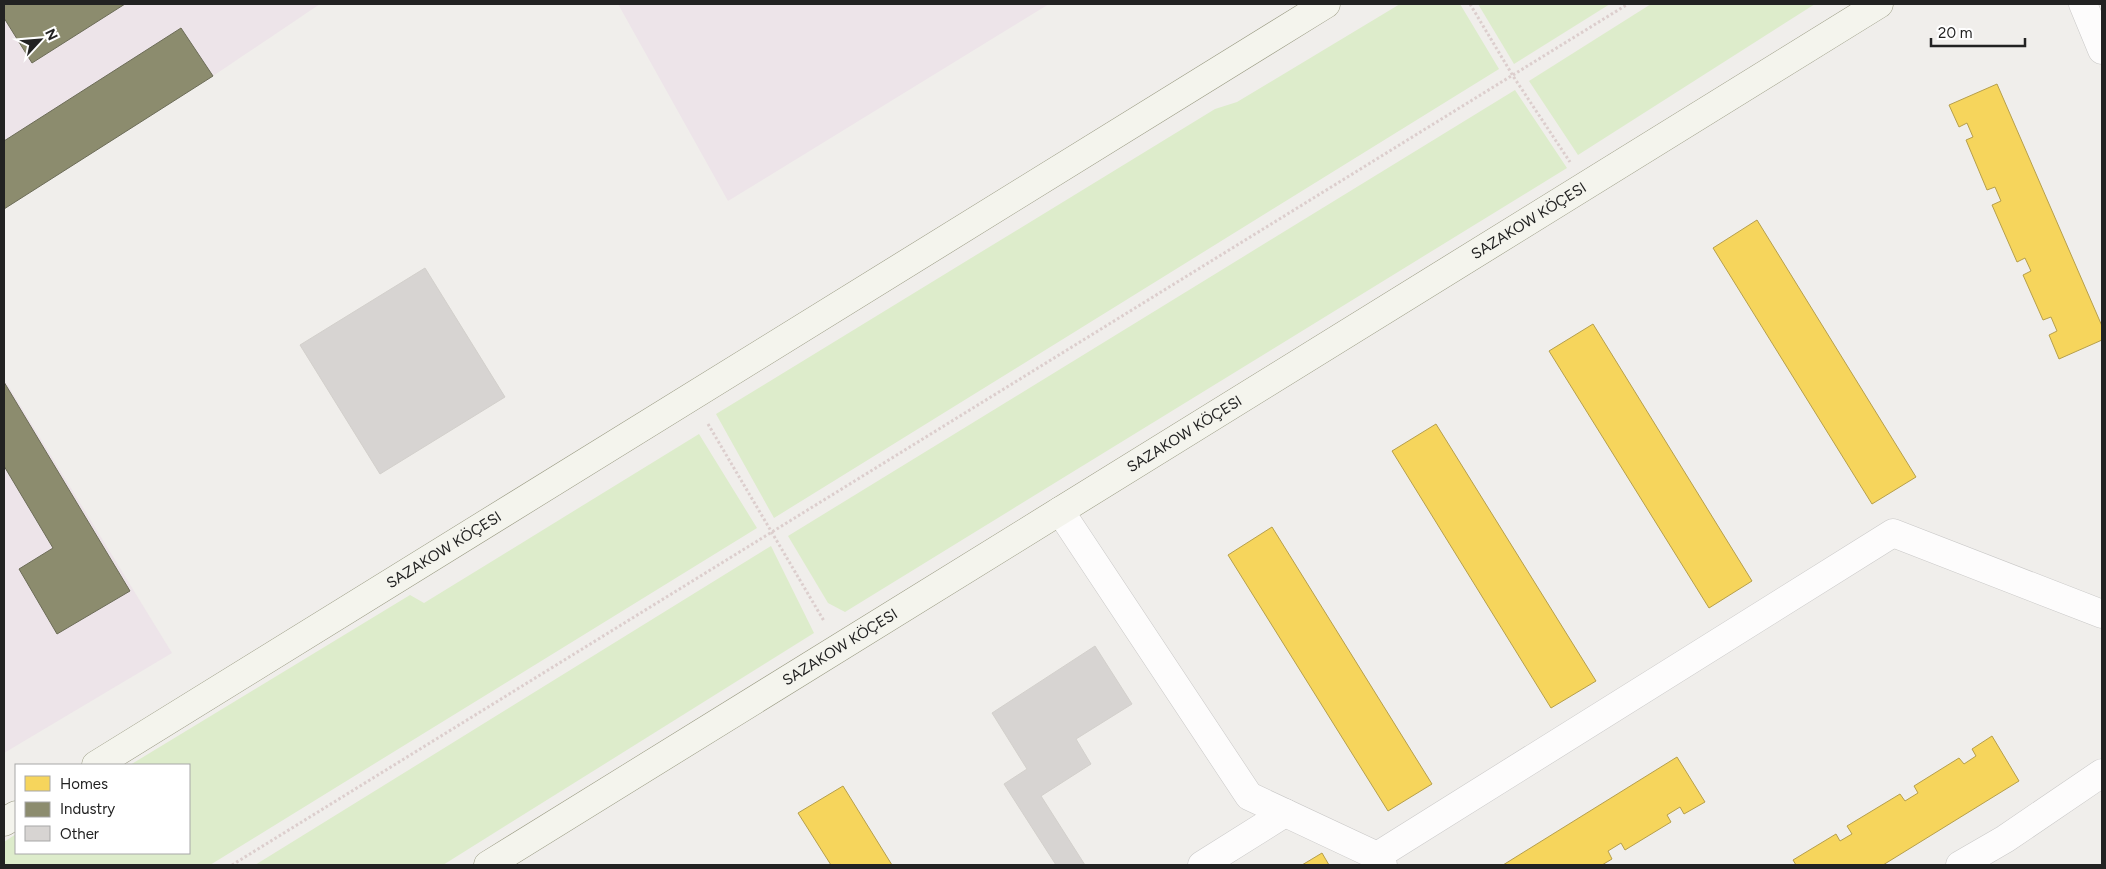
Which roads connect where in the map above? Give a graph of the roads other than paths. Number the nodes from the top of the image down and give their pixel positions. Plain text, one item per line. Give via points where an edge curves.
1 (1326, 4) edge
2 (1879, 4) edge
3 (2083, 4) edge
4 (2102, 50) edge
5 (1060, 511) junction
6 (2102, 614) edge
7 (98, 764) edge
8 (2102, 773) edge
9 (1285, 813) junction
10 (15, 816) edge
11 (4, 822) edge
12 (1380, 861) edge
13 (488, 865) edge
14 (1202, 865) edge
15 (1960, 865) edge

1 - 7 main road, SAZAKOW KÖÇESI
2 - 5 main road, SAZAKOW KÖÇESI
3 - 4 street
5 - 9 street via 1249,796
5 - 13 main road, SAZAKOW KÖÇESI
6 - 12 street via 1893,533
8 - 15 street
9 - 12 street
9 - 14 street
10 - 11 main road

